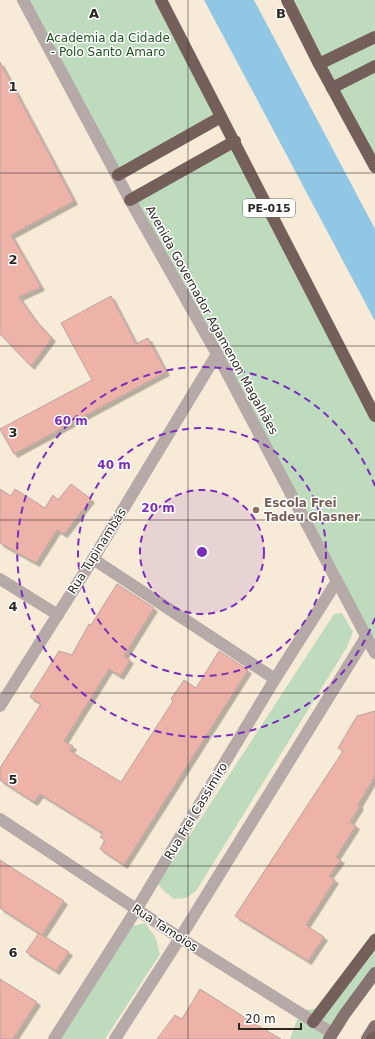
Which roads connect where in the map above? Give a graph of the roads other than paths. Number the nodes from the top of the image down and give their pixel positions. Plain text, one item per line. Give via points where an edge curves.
1 (23, 0) edge
2 (161, 0) edge
3 (287, 0) edge
4 (375, 37) edge
5 (319, 64) junction
6 (375, 66) edge
7 (332, 88) junction
8 (222, 117) junction
9 (235, 141) junction
10 (375, 167) edge
11 (118, 175) junction
12 (130, 200) junction
13 (217, 354) junction
14 (375, 416) edge
15 (93, 560) junction
16 (0, 580) edge
17 (337, 581) junction
18 (58, 615) junction
19 (366, 637) junction
20 (375, 654) edge
21 (275, 679) junction
22 (0, 706) edge
23 (0, 819) edge
24 (136, 910) junction
25 (180, 938) junction
26 (375, 940) edge
27 (375, 973) edge
28 (313, 1022) junction
29 (331, 1036) edge
30 (54, 1039) edge
31 (115, 1039) edge

1 - 11 street, Avenida Governador Agamenon Magalhães
2 - 8 highway, PE-015
3 - 5 highway
4 - 5 highway
5 - 7 highway
6 - 7 highway
7 - 10 highway
8 - 9 highway, PE-015
8 - 11 highway
9 - 12 highway
9 - 14 highway, PE-015
11 - 12 street, Avenida Governador Agamenon Magalhães
12 - 13 street, Avenida Governador Agamenon Magalhães
13 - 15 street, Rua Tupinambás
13 - 17 street, Avenida Governador Agamenon Magalhães
15 - 18 street, Rua Tupinambás
15 - 21 street
16 - 18 street
17 - 19 street, Avenida Governador Agamenon Magalhães
17 - 21 street, Rua Frei Cassimiro
18 - 22 street, Rua Tupinambás
19 - 20 street, Avenida Governador Agamenon Magalhães
19 - 25 street
21 - 24 street, Rua Frei Cassimiro
23 - 24 street, Rua Tamoios
24 - 25 street, Rua Tamoios
24 - 30 street, Rua Frei Cassimiro
25 - 28 street, Rua Tamoios
25 - 31 street
26 - 28 highway
27 - 29 main road
28 - 29 street, Rua Tamoios

